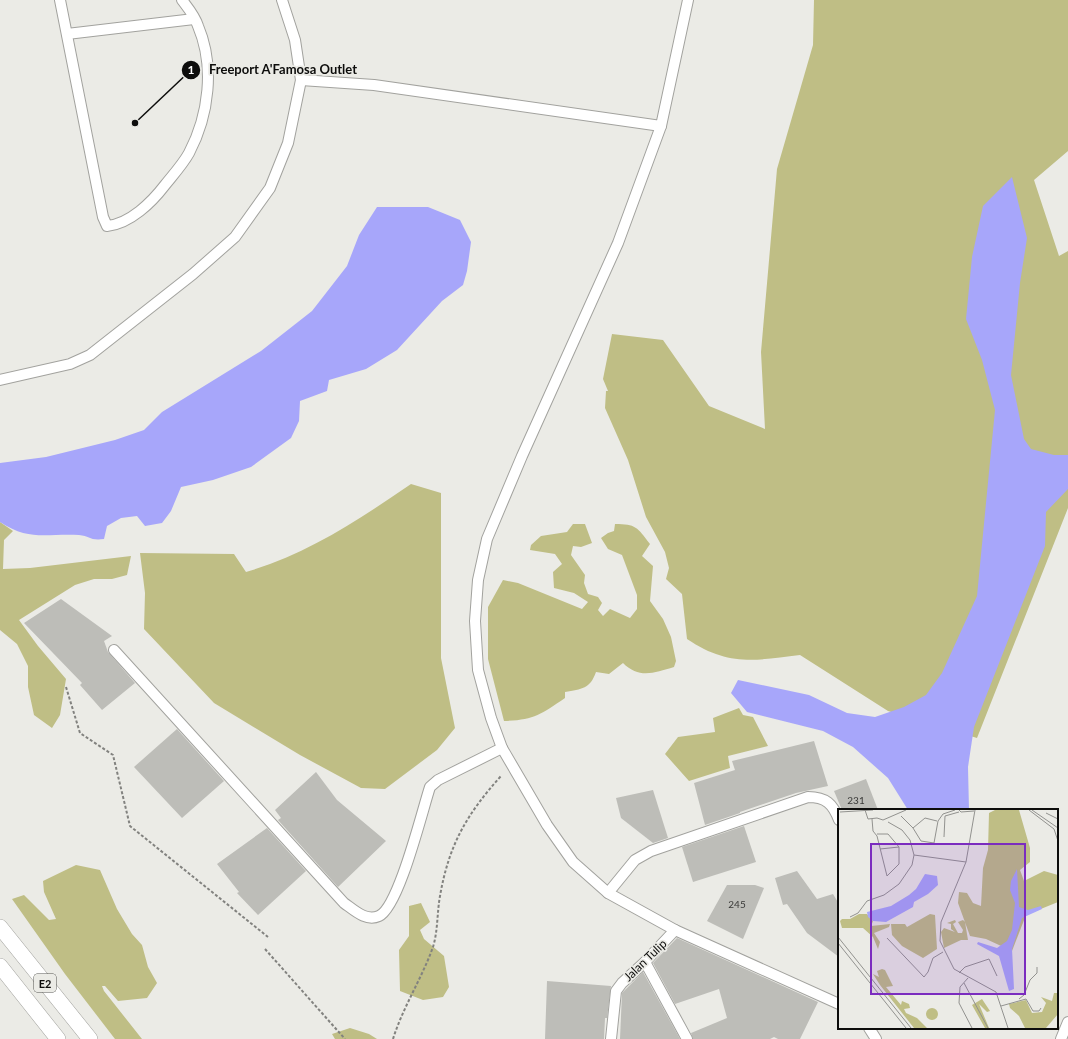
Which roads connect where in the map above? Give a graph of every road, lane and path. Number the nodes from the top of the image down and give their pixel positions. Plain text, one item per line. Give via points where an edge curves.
1 (60, 0) edge
2 (182, 0) edge
3 (282, 0) edge
4 (688, 0) edge
5 (194, 19) junction
6 (67, 34) junction
7 (301, 80) junction
8 (661, 126) junction
9 (0, 380) edge
10 (114, 650) dead end
11 (66, 687) dead end
12 (502, 748) junction
13 (501, 776) dead end
14 (838, 818) edge
15 (608, 893) junction
16 (0, 927) edge
17 (675, 930) junction
18 (268, 937) dead end
19 (265, 949) dead end
20 (646, 962) junction
21 (0, 966) edge
22 (838, 1004) edge
23 (1068, 1022) edge
24 (870, 1029) edge
25 (58, 1039) edge
26 (90, 1039) edge
27 (345, 1039) edge
28 (393, 1039) edge
29 (611, 1039) edge
30 (687, 1039) edge
31 (876, 1039) edge
32 (1062, 1039) edge

1 - 6 street
2 - 5 street
3 - 7 street via 295,40
4 - 8 street
5 - 6 street
5 - 6 street via 205,51 209,86 202,121 189,153 155,198 116,225 107,226 103,217
7 - 8 street via 374,85
7 - 9 street via 288,143 270,188 235,237 194,274 90,355 70,364
8 - 12 street via 618,243 487,539 478,580 475,621 478,670
10 - 12 street via 344,903 368,918 380,916 390,906 399,886 430,787 438,780
11 - 18 path via 80,733 113,754 130,826
12 - 15 street via 547,825 573,862
13 - 28 path via 479,801 461,828 443,880 433,946
14 - 15 street via 829,801 820,797 808,797 650,851 636,860
15 - 17 street
16 - 26 highway, E2
17 - 20 street, Jalan Tulip
17 - 22 street
19 - 27 path
20 - 29 street, Jalan Tulip via 616,991
20 - 30 street
21 - 25 highway, E2
23 - 32 street
24 - 31 street

